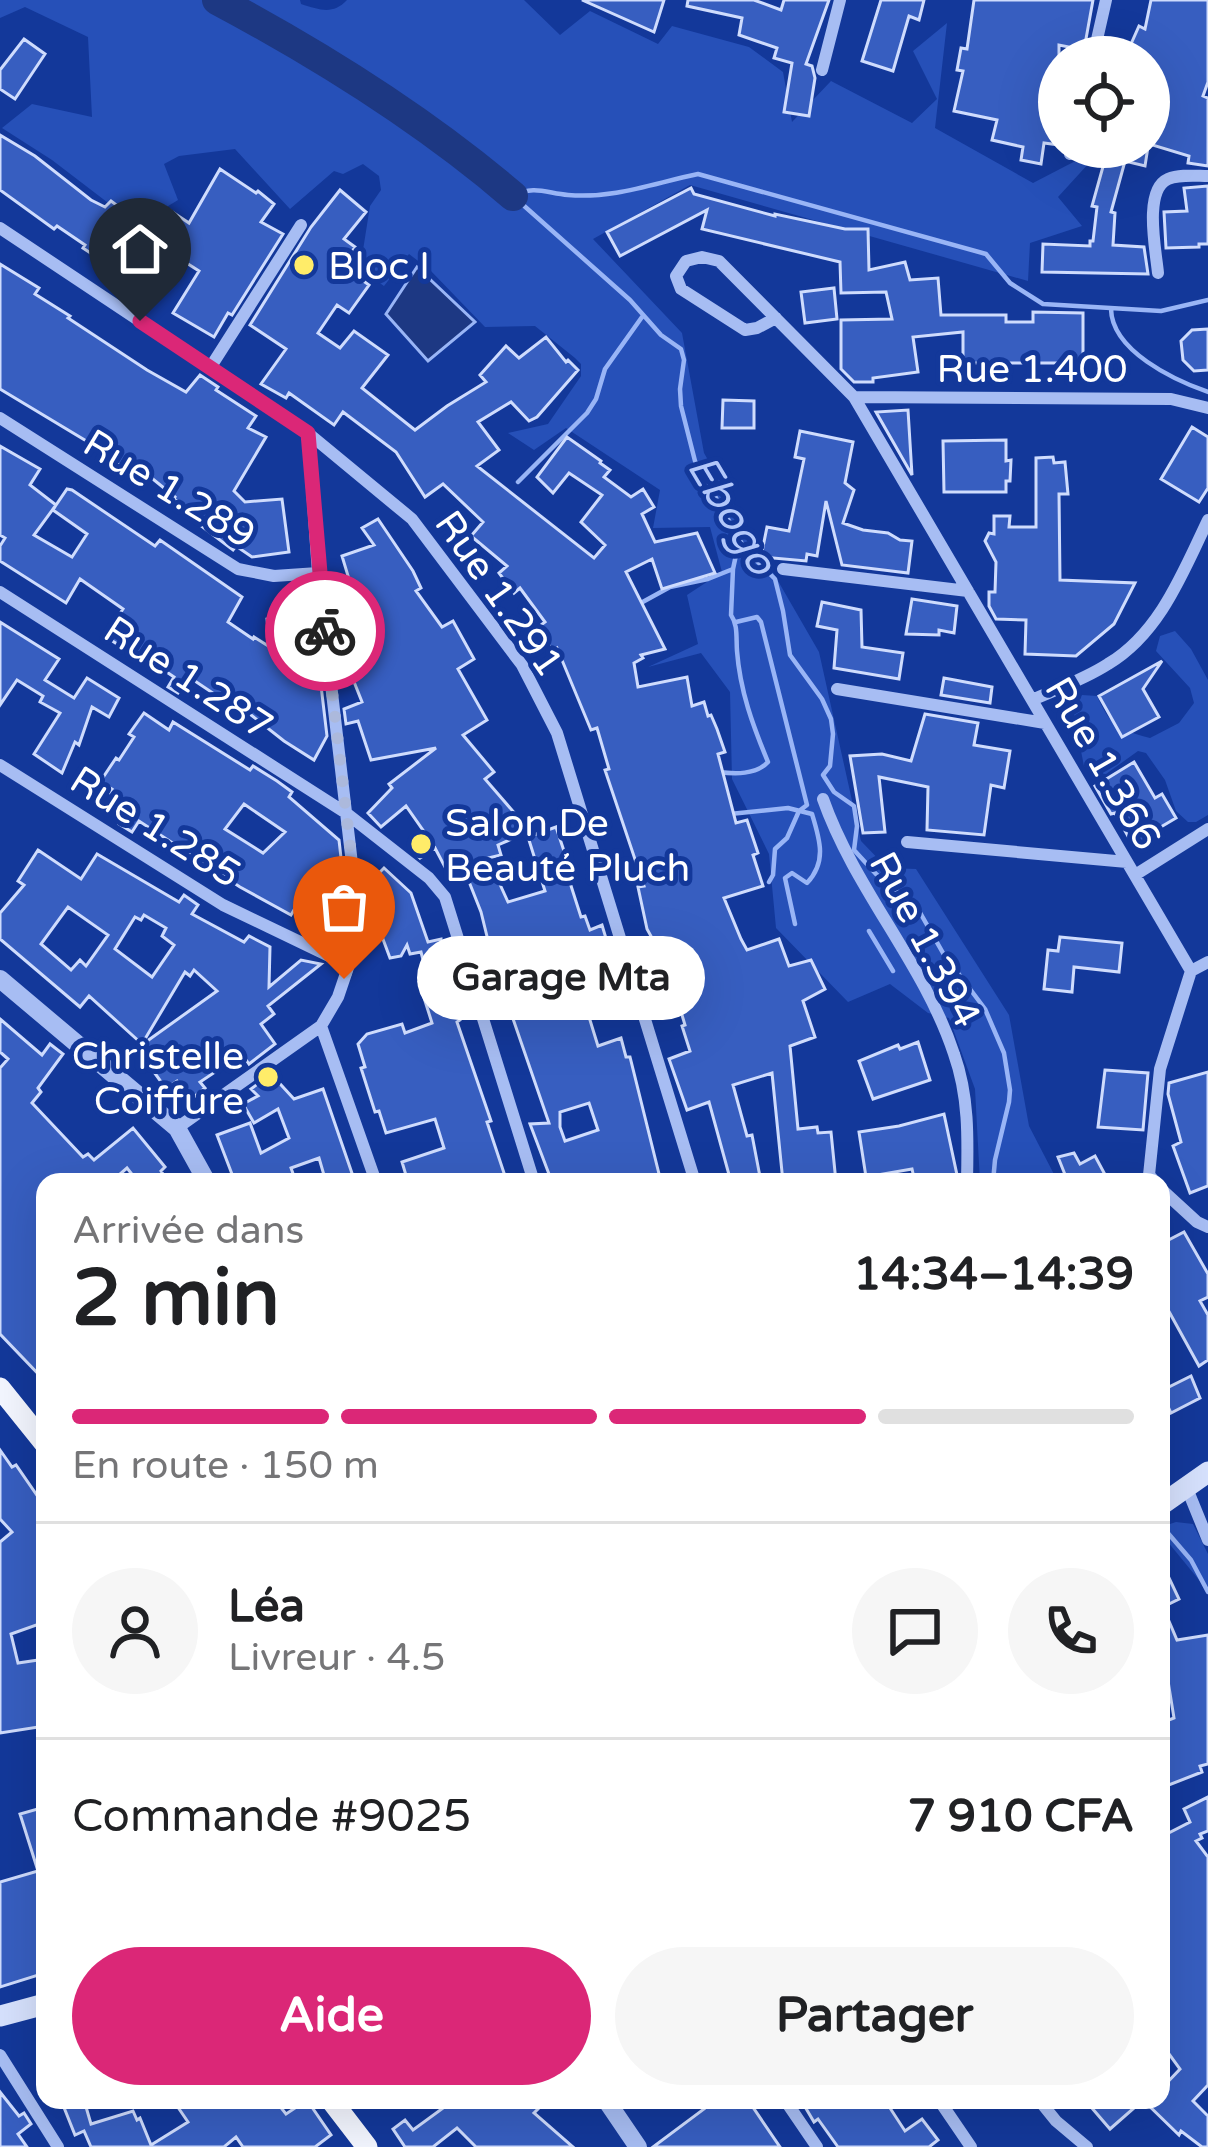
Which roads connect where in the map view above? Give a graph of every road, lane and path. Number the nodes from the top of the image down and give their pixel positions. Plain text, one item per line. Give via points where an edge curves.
1 (840, 0) edge
2 (1106, 0) edge
3 (1098, 36) edge
4 (822, 70) dead end
5 (1208, 176) edge
6 (301, 226) dead end
7 (0, 228) edge
8 (1159, 273) dead end
9 (776, 318) junction
10 (210, 368) junction
11 (854, 397) junction
12 (1208, 408) edge
13 (0, 418) edge
14 (308, 433) junction
15 (1208, 520) edge
16 (783, 569) dead end
17 (318, 573) junction
18 (968, 591) junction
19 (0, 592) edge
20 (837, 689) dead end
21 (1032, 700) junction
22 (1045, 723) junction
23 (0, 765) edge
24 (823, 799) dead end
25 (346, 813) junction
26 (1208, 829) edge
27 (907, 842) dead end
28 (1127, 862) junction
29 (1135, 875) junction
30 (1208, 962) edge
31 (348, 965) junction
32 (1191, 970) junction
33 (0, 979) edge
34 (321, 1026) junction
35 (177, 1128) junction
36 (202, 1173) edge
37 (373, 1173) edge
38 (531, 1173) edge
39 (691, 1173) edge
40 (967, 1173) edge
41 (1149, 1173) edge
42 (1170, 1197) edge
43 (1208, 1227) edge
44 (0, 1388) edge
45 (36, 1433) edge
46 (1208, 1472) edge
47 (1173, 1496) edge
48 (1208, 1540) edge
49 (36, 2006) edge
50 (0, 2016) edge
51 (0, 2055) edge
52 (338, 2109) edge
53 (612, 2109) edge
54 (791, 2109) edge
55 (945, 2109) edge
56 (1046, 2109) edge
57 (58, 2147) edge
58 (367, 2147) edge
59 (638, 2147) edge
60 (817, 2147) edge
61 (971, 2147) edge
62 (1087, 2147) edge

1 - 4 street
2 - 3 street
5 - 8 street via 1171,178 1156,190
6 - 10 street
7 - 10 street, Rue 1.291
9 - 9 street, Rue 1.366 via 745,330 681,289 676,276 686,261 718,261
9 - 11 street, Rue 1.366
10 - 14 street, Rue 1.291
11 - 12 street, Rue 1.400 via 1171,398
11 - 18 street, Rue 1.366
13 - 17 street, Rue 1.289 via 238,569
14 - 17 street
14 - 39 street, Rue 1.291 via 412,519 522,665 557,733
15 - 21 street via 1139,640
16 - 18 street
17 - 25 street
18 - 21 street, Rue 1.366
19 - 25 street, Rue 1.287
20 - 22 street
21 - 22 street, Rue 1.366
22 - 28 street, Rue 1.366
23 - 31 street, Rue 1.285 via 223,905
24 - 40 street, Rue 1.394 via 954,1051 968,1116
25 - 31 street via 360,932
25 - 38 street, Rue 1.287 via 445,897
26 - 29 street
27 - 28 street
28 - 29 street, Rue 1.366
29 - 32 street, Rue 1.366
30 - 32 street
31 - 34 street
32 - 41 street via 1160,1070
33 - 35 street
34 - 35 street
34 - 37 street
35 - 36 street
42 - 43 street
44 - 45 main road
46 - 47 main road
47 - 48 street
49 - 50 main road
51 - 57 street
52 - 58 main road
53 - 59 street
54 - 60 street
55 - 61 street
56 - 62 street

